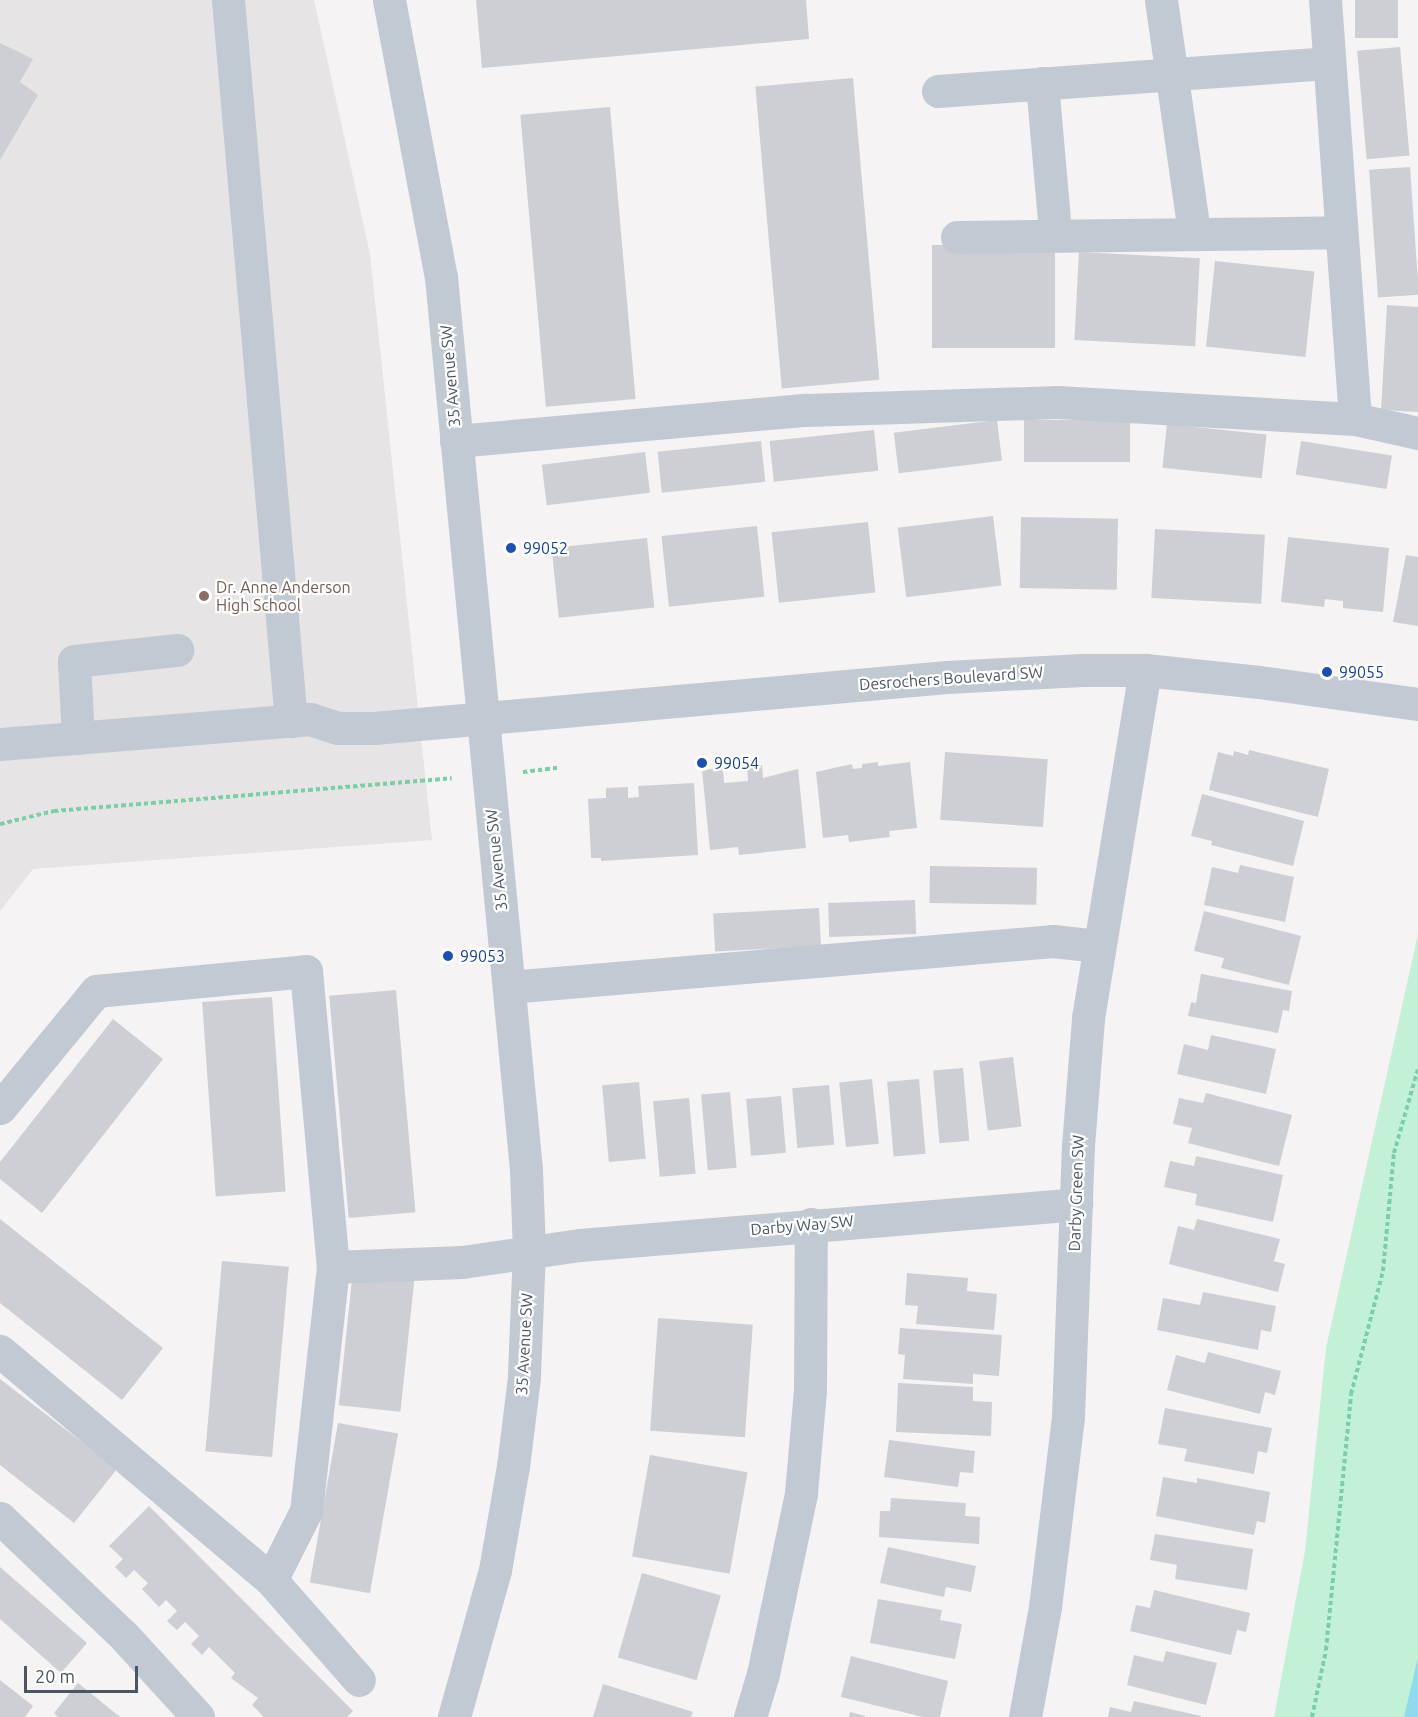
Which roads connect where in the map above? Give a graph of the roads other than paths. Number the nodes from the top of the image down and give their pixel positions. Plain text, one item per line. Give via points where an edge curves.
1 (228, 0) edge
2 (389, 0) edge
3 (1161, 0) edge
4 (1325, 0) edge
5 (1328, 63) junction
6 (1173, 74) junction
7 (1042, 83) junction
8 (938, 91) dead end
9 (1194, 232) junction
10 (1340, 232) junction
11 (1055, 233) junction
12 (957, 237) dead end
13 (1355, 419) junction
14 (1418, 433) edge
15 (456, 441) junction
16 (177, 650) dead end
17 (1145, 670) junction
18 (1418, 704) edge
19 (483, 718) junction
20 (291, 721) junction
21 (78, 738) junction
22 (6, 740) edge
23 (1097, 946) junction
24 (509, 987) junction
25 (0, 1108) edge
26 (1076, 1204) junction
27 (811, 1224) junction
28 (529, 1250) junction
29 (333, 1267) junction
30 (0, 1351) edge
31 (0, 1518) edge
32 (271, 1580) junction
33 (359, 1680) dead end
34 (198, 1717) edge
35 (454, 1717) edge
36 (750, 1717) edge
37 (1025, 1717) edge

1 - 20 street
2 - 15 street, 35 Avenue SW via 441,277
3 - 6 street
4 - 5 street
5 - 6 street
5 - 10 street
6 - 7 street
6 - 9 street
7 - 8 street
7 - 11 street
9 - 10 street
9 - 11 street
10 - 13 street
11 - 12 street
13 - 14 street
13 - 15 street via 1058,402 806,410
15 - 19 street, 35 Avenue SW
16 - 21 street via 74,661
17 - 18 street, Desrochers Boulevard SW
17 - 19 street, Desrochers Boulevard SW via 947,677
17 - 23 street, Darby Green SW
19 - 20 street, Desrochers Boulevard SW via 374,728 338,728 310,719
19 - 24 street, 35 Avenue SW
20 - 21 street, Desrochers Boulevard SW
21 - 22 street, Desrochers Boulevard SW
23 - 24 street via 1053,941
23 - 26 street, Darby Green SW via 1081,1085
24 - 28 street, 35 Avenue SW via 526,1170
25 - 29 street via 96,991 306,971
26 - 27 street, Darby Way SW
26 - 37 street, Darby Green SW via 1068,1417 1058,1515
27 - 28 street, Darby Way SW
27 - 36 street via 810,1391 801,1493 763,1674
28 - 29 street, Darby Way SW via 462,1262
28 - 35 street, 35 Avenue SW via 524,1377 513,1466 495,1570
29 - 32 street via 306,1510
30 - 32 street
31 - 34 street via 124,1636
32 - 33 street

